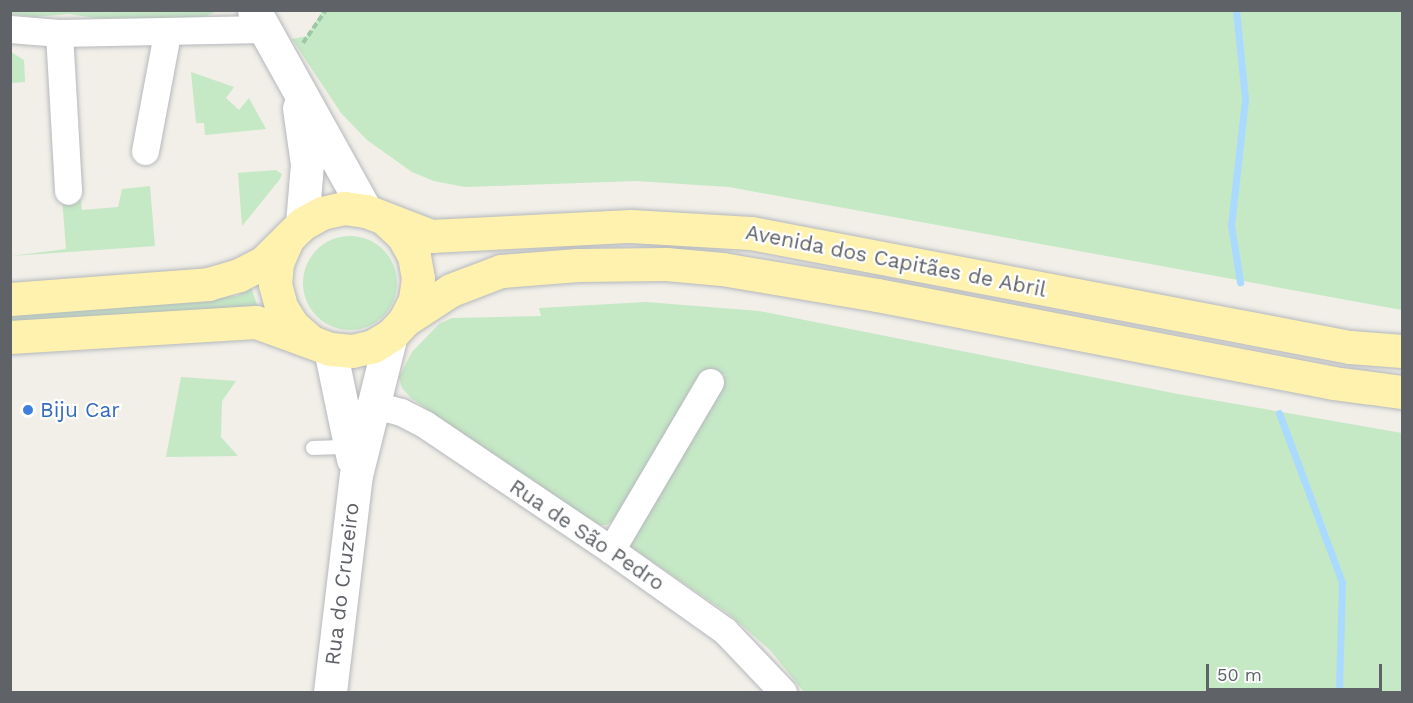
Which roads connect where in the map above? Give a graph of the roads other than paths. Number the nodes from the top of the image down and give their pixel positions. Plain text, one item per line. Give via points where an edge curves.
1 (10, 29) edge
2 (266, 31) edge
3 (59, 33) junction
4 (167, 33) junction
5 (296, 88) junction
6 (145, 151) dead end
7 (68, 191) dead end
8 (376, 216) junction
9 (294, 232) junction
10 (10, 299) edge
11 (398, 328) junction
12 (10, 337) edge
13 (320, 345) junction
14 (1402, 351) edge
15 (710, 382) dead end
16 (1402, 392) edge
17 (371, 404) junction
18 (313, 448) dead end
19 (354, 461) junction
20 (611, 550) junction
21 (330, 693) edge
22 (783, 693) edge

1 - 3 street
2 - 4 street
2 - 5 street
3 - 4 street
3 - 7 street
4 - 6 street
5 - 8 street
5 - 9 street via 308,164
8 - 9 main road, Avenida dos Capitães de Abril via 344,208 322,213
8 - 11 main road via 403,236 416,267 415,300
8 - 14 main road, Avenida dos Capitães de Abril via 440,236 642,226 751,233 1338,344
9 - 10 main road, Avenida dos Capitães de Abril via 264,262 208,284
9 - 13 main road via 277,262 275,284 280,307 292,326
11 - 13 main road, Avenida dos Capitães de Abril via 373,346 352,351
11 - 16 main road, Avenida dos Capitães de Abril via 451,290 501,271 578,264 666,264 722,269 866,293 1333,383
11 - 17 street, Rua do Cruzeiro
12 - 13 main road, Avenida dos Capitães de Abril via 223,321 256,322
13 - 19 street, Rua do Cruzeiro
15 - 20 street
17 - 19 street, Rua do Cruzeiro
17 - 20 street, Rua de São Pedro via 401,412 426,425
18 - 19 lane
19 - 21 street, Rua do Cruzeiro
20 - 22 street, Rua de São Pedro via 725,631

